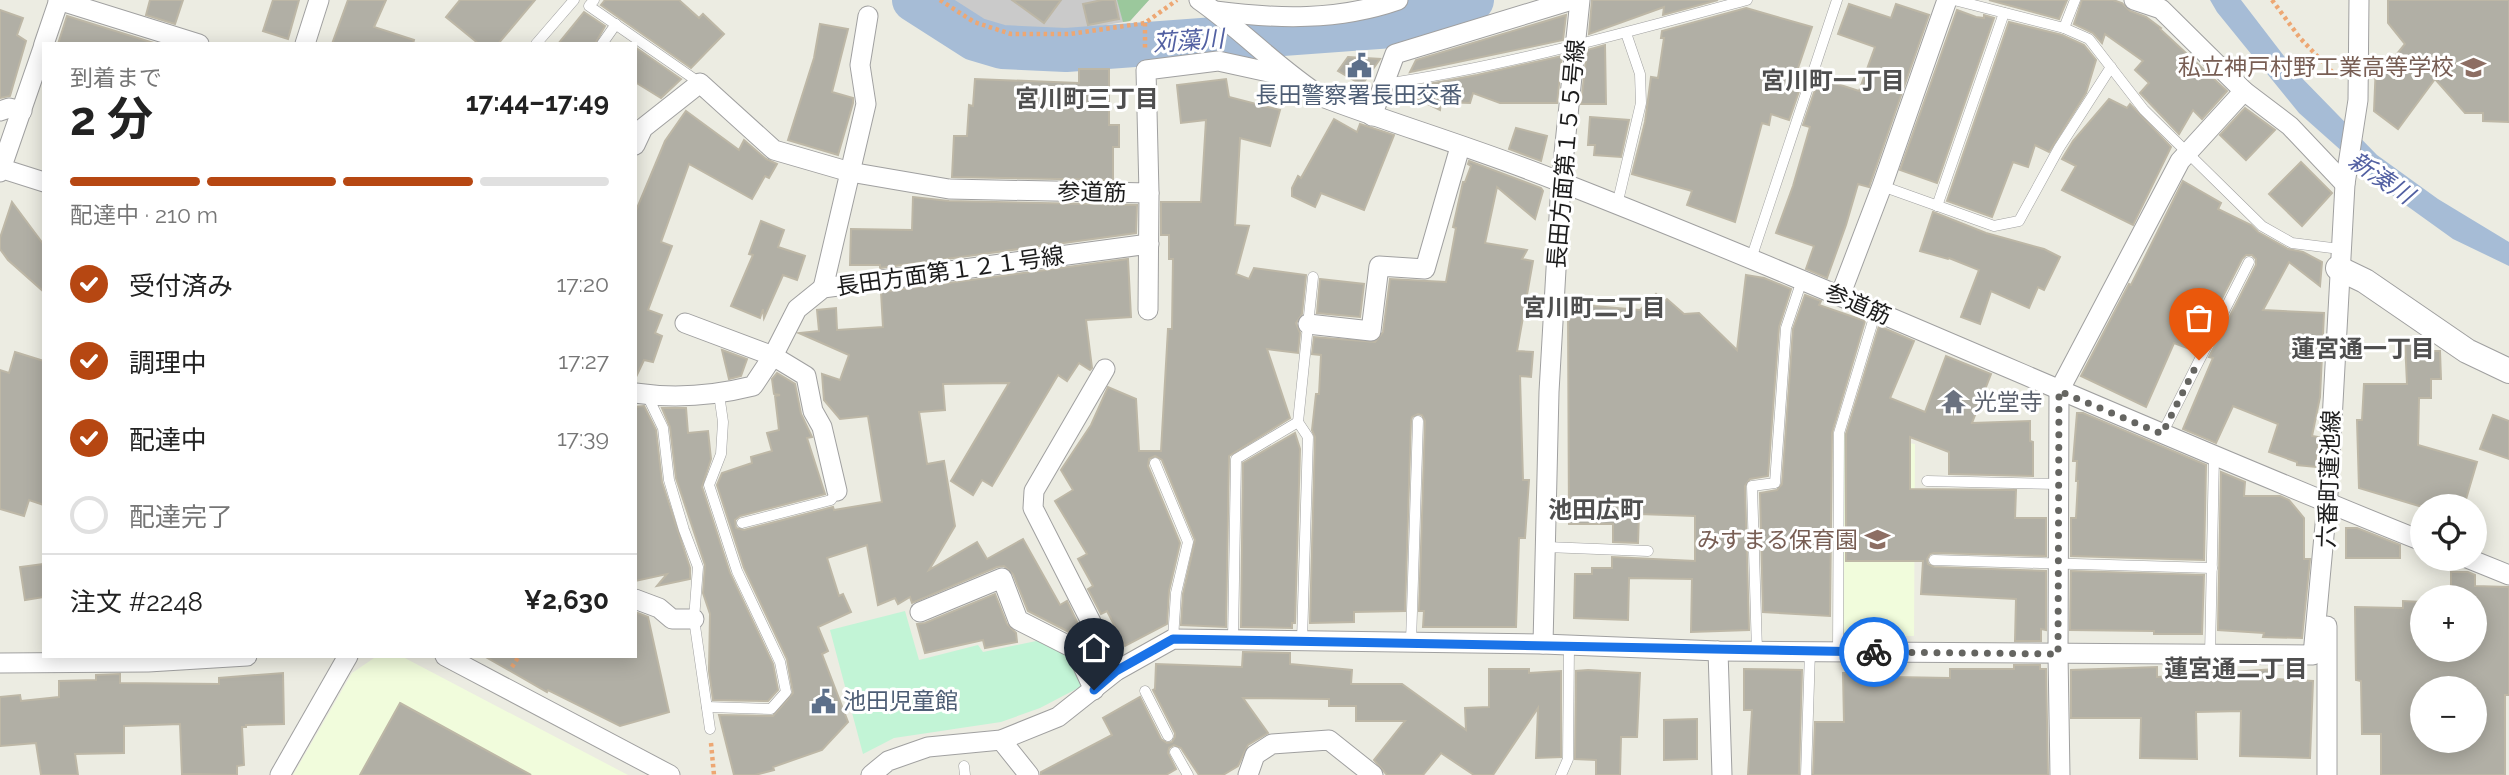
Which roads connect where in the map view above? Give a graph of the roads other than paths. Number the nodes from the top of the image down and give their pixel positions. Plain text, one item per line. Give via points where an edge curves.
1 (58, 0) edge
2 (319, 0) edge
3 (574, 0) edge
4 (594, 0) edge
5 (1398, 0) edge
6 (1572, 0) edge
7 (1580, 0) edge
8 (1747, 0) edge
9 (1837, 0) edge
10 (1947, 0) edge
11 (1954, 0) edge
12 (2075, 0) edge
13 (2134, 0) edge
14 (2359, 1) edge
15 (1372, 4) edge
16 (1214, 11) edge
17 (2004, 13) junction
18 (868, 16) dead end
19 (616, 24) junction
20 (2064, 28) junction
21 (1626, 33) junction
22 (45, 42) edge
23 (192, 42) edge
24 (306, 42) edge
25 (538, 42) edge
26 (602, 42) edge
27 (1575, 46) junction
28 (42, 50) edge
29 (2111, 67) junction
30 (1291, 77) junction
31 (700, 83) junction
32 (1384, 84) junction
33 (2244, 91) junction
34 (0, 111) edge
35 (22, 111) junction
36 (1372, 116) junction
37 (637, 141) edge
38 (1460, 147) junction
39 (2187, 153) junction
40 (1, 170) edge
41 (850, 172) junction
42 (42, 181) edge
43 (1561, 181) junction
44 (2344, 184) junction
45 (1882, 186) junction
46 (1149, 193) junction
47 (1617, 205) junction
48 (1937, 206) junction
49 (1149, 244) junction
50 (1751, 259) junction
51 (2339, 259) junction
52 (2249, 262) dead end
53 (1313, 277) dead end
54 (1802, 280) junction
55 (823, 288) junction
56 (1840, 296) junction
57 (1148, 310) dead end
58 (1876, 311) junction
59 (685, 323) dead end
60 (1308, 324) junction
61 (774, 356) junction
62 (1105, 369) dead end
63 (2509, 371) edge
64 (2059, 391) junction
65 (641, 394) edge
66 (719, 394) junction
67 (1418, 421) dead end
68 (1298, 422) junction
69 (2162, 434) junction
70 (2214, 456) junction
71 (1155, 463) dead end
72 (1927, 481) dead end
73 (2059, 484) junction
74 (837, 491) joint
75 (2327, 503) junction
76 (742, 523) dead end
77 (2410, 536) edge
78 (1546, 547) junction
79 (1648, 551) dead end
80 (1934, 560) dead end
81 (2059, 563) junction
82 (2487, 566) edge
83 (2212, 568) junction
84 (2509, 575) edge
85 (637, 600) edge
86 (920, 612) dead end
87 (694, 619) junction
88 (1097, 634) junction
89 (1173, 639) junction
90 (1233, 640) junction
91 (1302, 641) junction
92 (1411, 642) junction
93 (1543, 644) junction
94 (1569, 645) junction
95 (1075, 649) junction
96 (1718, 651) junction
97 (1757, 651) junction
98 (1810, 651) junction
99 (1838, 652) junction
100 (2058, 654) junction
101 (2210, 654) junction
102 (181, 658) edge
103 (347, 658) edge
104 (449, 658) edge
105 (148, 659) edge
106 (0, 663) edge
107 (1116, 671) junction
108 (1094, 690) junction
109 (1145, 691) dead end
110 (707, 707) junction
111 (710, 729) road end
112 (1168, 736) dead end
113 (1000, 740) junction
114 (1175, 752) dead end
115 (280, 775) edge
116 (670, 775) edge
117 (871, 775) edge
118 (1029, 775) edge
119 (1188, 775) edge
120 (1248, 775) edge
121 (1373, 775) edge
122 (1561, 775) edge
123 (1722, 775) edge
124 (1806, 775) edge
125 (2060, 775) edge
126 (2327, 775) edge

1 - 22 street
1 - 23 street
2 - 24 street
3 - 25 lane
4 - 19 lane via 589,6
5 - 15 street
6 - 32 street via 1395,54
7 - 27 street, 長田方面第１５５号線
8 - 21 lane
9 - 50 lane
10 - 45 street
11 - 17 lane
12 - 20 lane
13 - 33 street via 2161,9
14 - 44 street, 六番町蓮池線 via 2358,100
15 - 16 street via 1332,17
16 - 30 street, 参道筋
17 - 20 lane
17 - 48 lane
18 - 41 street via 860,65 866,104
19 - 26 lane
19 - 31 lane
20 - 29 lane via 2088,39
21 - 27 lane
21 - 47 lane via 1640,75 1641,103
27 - 32 lane
27 - 43 street, 長田方面第１５５号線
28 - 35 street
29 - 39 lane via 2144,110
29 - 48 lane via 2019,221 1994,226
30 - 36 street, 参道筋 via 1322,97
30 - 46 street, 参道筋 via 1218,61 1146,70
31 - 37 street via 643,128
31 - 41 street, 参道筋 via 774,150
32 - 36 street
33 - 39 street
33 - 44 street via 2290,126
34 - 35 street
35 - 40 street
36 - 38 street, 参道筋
38 - 43 street, 参道筋
38 - 60 street via 1425,269 1379,266 1371,331
39 - 51 lane via 2262,226 2292,243
39 - 64 street
40 - 42 street
41 - 46 street, 参道筋 via 949,189
41 - 55 street
43 - 47 street, 参道筋
43 - 78 street, 長田方面第１５５号線
44 - 51 street, 六番町蓮池線
45 - 48 lane
45 - 56 street
46 - 49 street
47 - 50 street, 参道筋
49 - 55 street, 長田方面第１２１号線
49 - 57 street
50 - 54 street, 参道筋
51 - 63 street via 2468,351
51 - 75 street, 六番町蓮池線
52 - 69 lane
53 - 60 lane
54 - 56 street, 参道筋
54 - 97 lane via 1786,328 1775,483 1752,486
55 - 61 street, 長田方面第１２１号線 via 797,309
56 - 58 street, 参道筋
58 - 64 street, 参道筋
58 - 99 lane via 1839,433
59 - 61 street
60 - 68 lane
61 - 66 street, 長田方面第１２１号線 via 753,386
61 - 74 street via 806,376
62 - 88 street via 1034,491 1033,508
64 - 69 street, 参道筋
64 - 73 street
65 - 66 street, 長田方面第１２１号線
65 - 87 lane via 663,428 668,480 698,567
66 - 110 lane via 723,422 720,454 709,485 737,571 780,662 786,692 771,709
67 - 92 lane
68 - 90 lane via 1236,459
68 - 91 lane via 1308,437
69 - 70 street, 参道筋
70 - 75 street, 参道筋
70 - 83 lane
71 - 89 lane via 1188,542 1176,593
72 - 73 lane
73 - 81 street
74 - 76 lane via 831,500
75 - 77 street, 参道筋
75 - 101 street via 2313,654
75 - 126 street, 六番町蓮池線
78 - 79 lane
78 - 93 street, 長田方面第１５５号線
80 - 81 lane
81 - 83 lane
81 - 100 street
82 - 84 street
83 - 101 lane
85 - 87 street via 672,619
86 - 95 street via 1002,578 1018,620
87 - 110 lane
88 - 95 street
88 - 107 street
89 - 90 street
89 - 107 street
90 - 91 street
91 - 92 street
92 - 93 street
93 - 94 street
94 - 96 street
94 - 122 lane via 1569,759
95 - 108 street
96 - 97 street
96 - 123 street
97 - 98 street
98 - 99 street
98 - 124 lane
99 - 100 street
100 - 101 street
100 - 125 street
102 - 105 street
103 - 115 street
104 - 116 street
105 - 106 street
107 - 108 street
108 - 113 street via 1058,717
109 - 112 lane
110 - 111 lane
113 - 117 street via 928,747 888,761
113 - 118 street
114 - 119 lane
120 - 121 street via 1255,755 1272,744 1329,740

